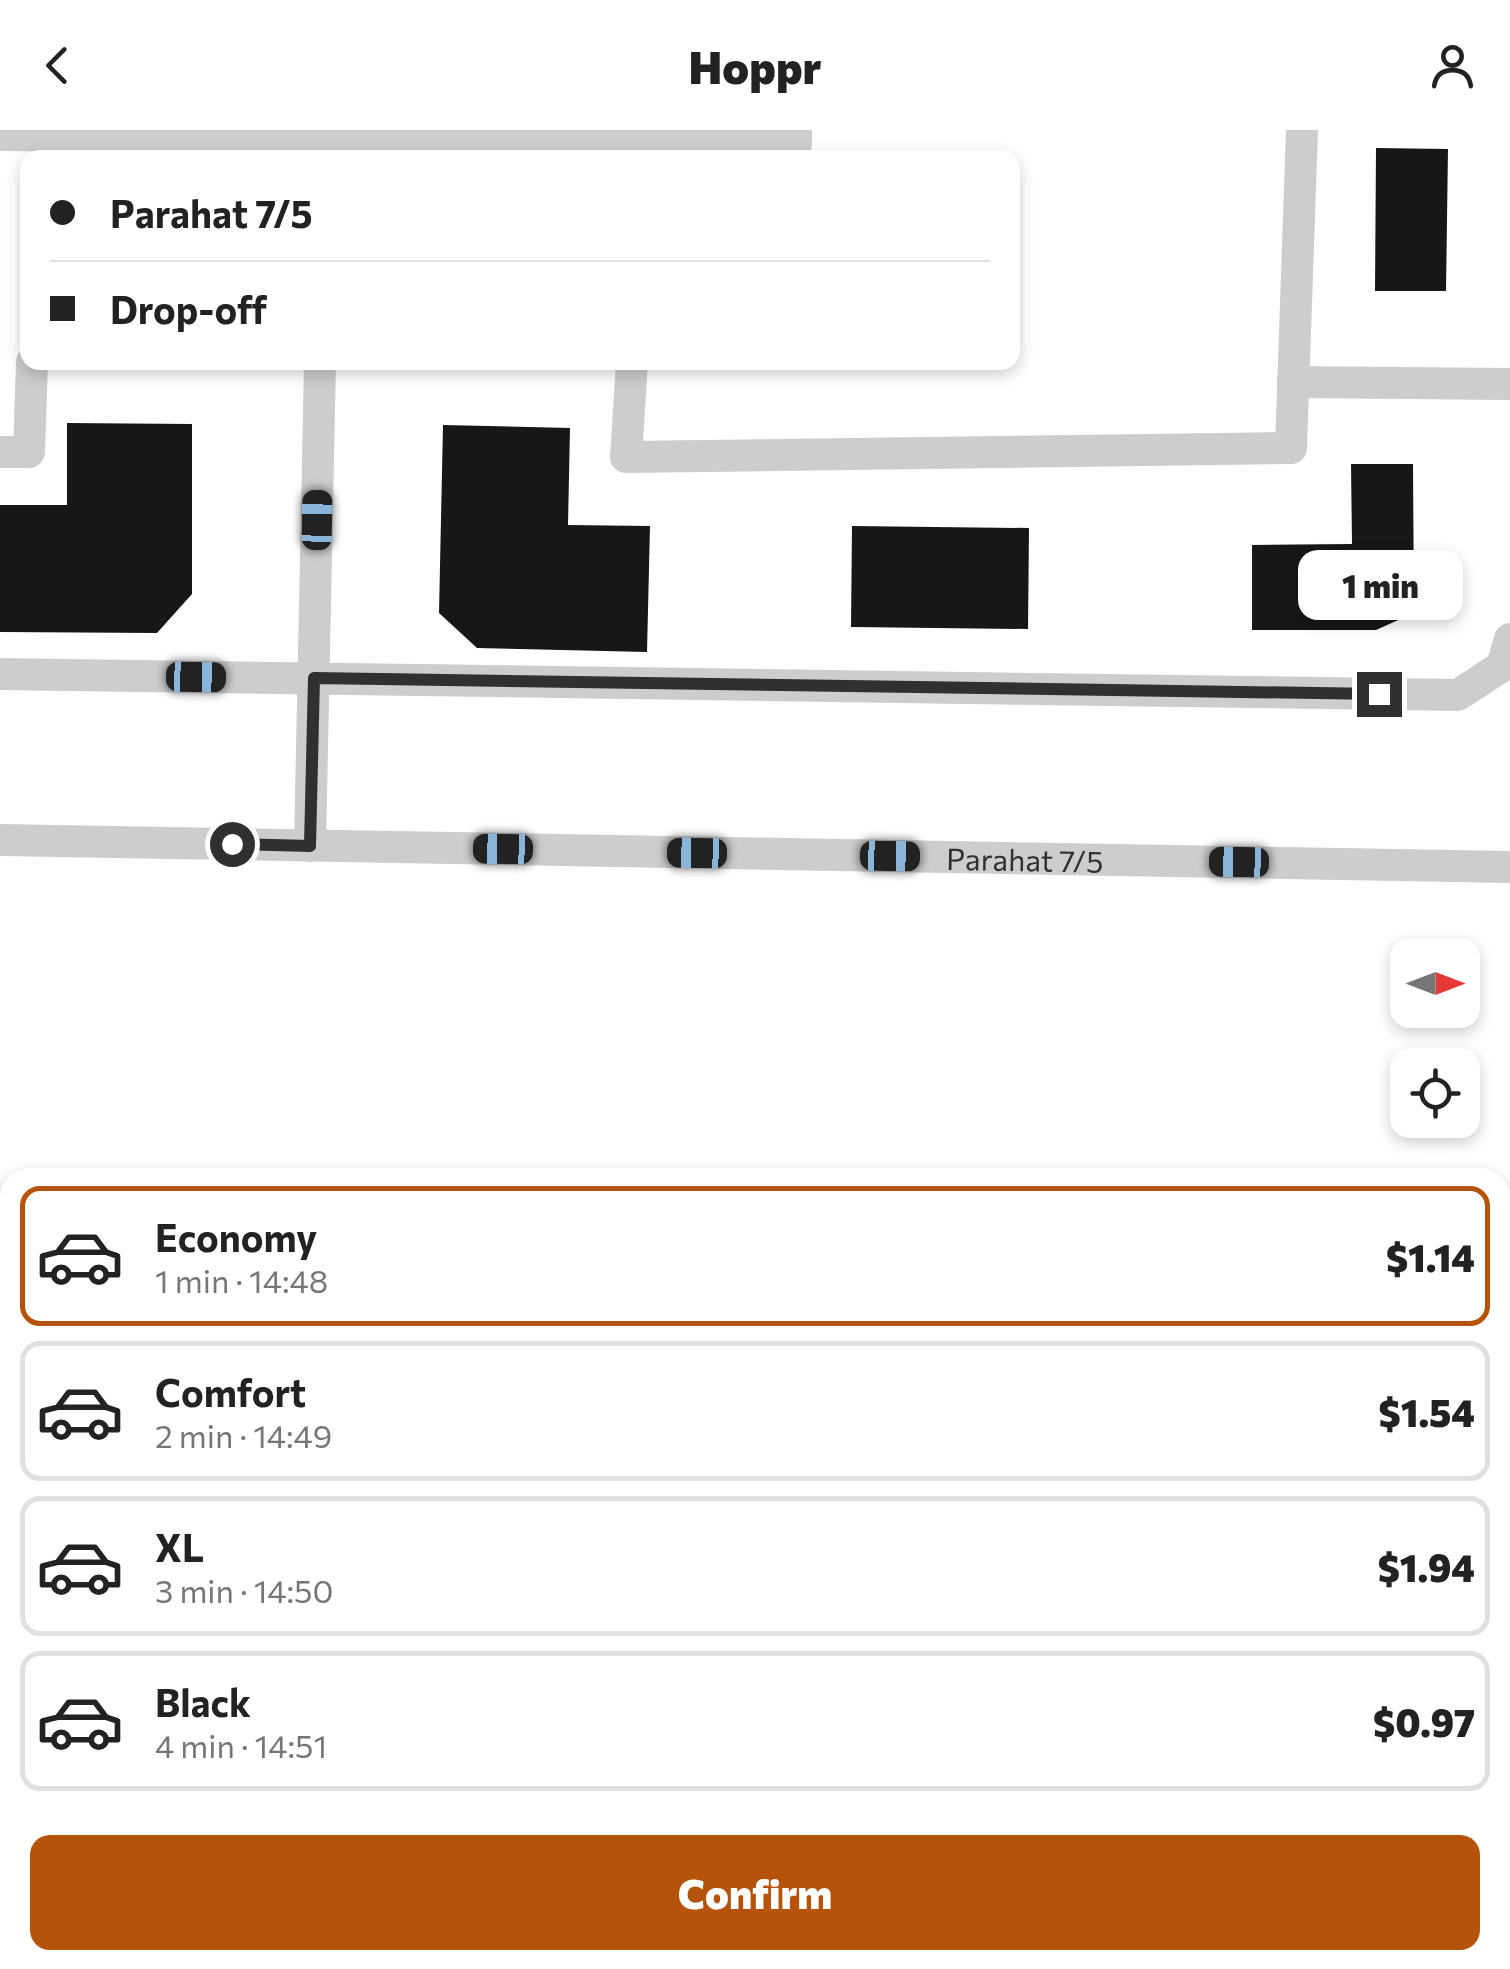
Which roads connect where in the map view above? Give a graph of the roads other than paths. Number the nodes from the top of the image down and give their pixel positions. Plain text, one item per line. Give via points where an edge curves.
1 (796, 130) edge
2 (1302, 130) edge
3 (0, 136) edge
4 (325, 142) edge
5 (38, 147) edge
6 (644, 150) edge
7 (32, 370) edge
8 (320, 370) edge
9 (631, 370) edge
10 (1293, 382) junction
11 (1510, 384) edge
12 (0, 452) edge
13 (1510, 639) edge
14 (0, 674) edge
15 (314, 678) junction
16 (0, 840) edge
17 (310, 846) junction
18 (1510, 867) edge

1 - 6 street via 796,144
2 - 10 street
3 - 5 street
4 - 5 street
4 - 6 street
7 - 12 street via 29,452
8 - 15 street
9 - 10 street via 626,457 1291,448
10 - 11 street
13 - 15 street via 1502,666 1458,695
14 - 15 street
15 - 17 street
16 - 17 street, Parahat 7/5
17 - 18 street, Parahat 7/5

